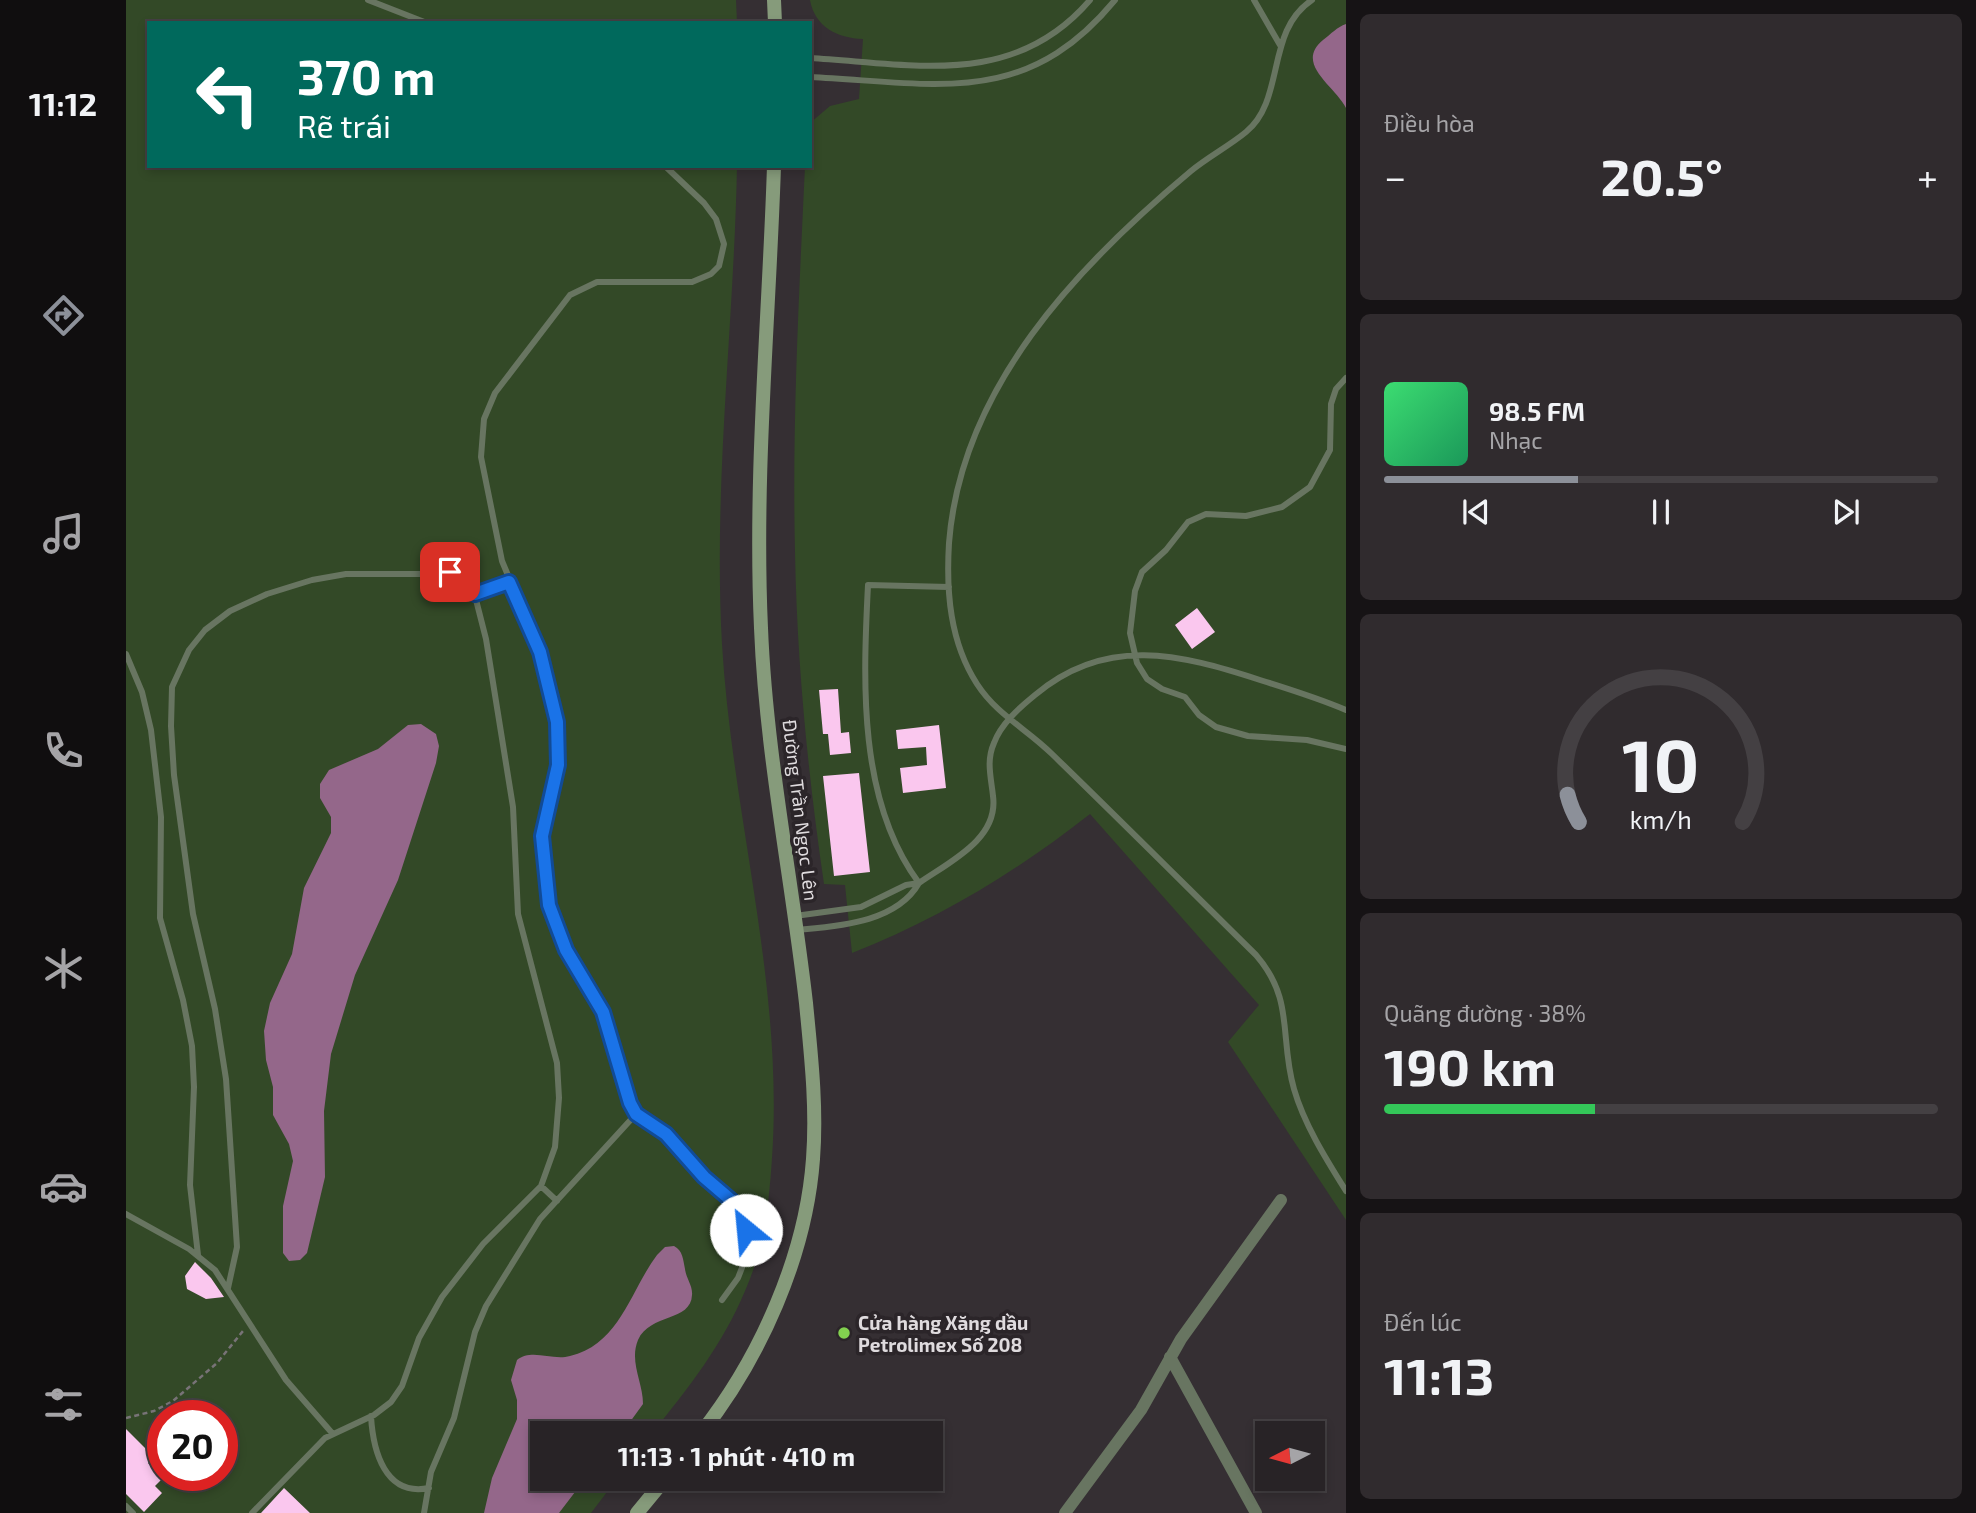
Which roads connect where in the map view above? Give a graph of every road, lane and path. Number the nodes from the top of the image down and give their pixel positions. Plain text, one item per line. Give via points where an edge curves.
1 (368, 0) edge
2 (774, 0) edge
3 (1090, 0) edge
4 (1115, 0) edge
5 (1254, 0) edge
6 (1309, 1) edge
7 (422, 21) edge
8 (775, 21) edge
9 (1280, 45) junction
10 (812, 58) edge
11 (812, 77) edge
12 (667, 168) edge
13 (774, 168) edge
14 (1346, 378) edge
15 (509, 582) junction
16 (949, 587) junction
17 (475, 594) junction
18 (126, 654) edge
19 (1134, 654) junction
20 (1346, 709) edge
21 (1009, 720) junction
22 (1346, 749) edge
23 (173, 754) junction
24 (155, 756) junction
25 (919, 883) junction
26 (796, 923) junction
27 (636, 1114) junction
28 (541, 1186) junction
29 (1346, 1191) edge
30 (1281, 1200) dead end
31 (556, 1201) junction
32 (126, 1214) edge
33 (198, 1255) junction
34 (228, 1287) junction
35 (722, 1300) dead end
36 (248, 1322) junction
37 (1170, 1357) junction
38 (371, 1416) junction
39 (126, 1419) edge
40 (710, 1421) edge
41 (332, 1433) junction
42 (429, 1488) junction
43 (654, 1491) edge
44 (126, 1506) edge
45 (134, 1513) edge
46 (252, 1513) edge
47 (424, 1513) edge
48 (637, 1513) edge
49 (1065, 1513) edge
50 (1256, 1513) edge

1 - 7 lane
2 - 8 street
3 - 10 lane via 1049,38 994,62 950,66
4 - 11 lane via 1061,53 998,79 949,84
5 - 9 lane
6 - 9 lane
9 - 16 lane via 1267,102 1252,127 1147,210 1064,295 1012,362 984,411 962,471 950,529
12 - 15 lane via 716,219 722,260 714,272 692,282 607,281 579,289 556,310 495,393 484,419 481,457
13 - 26 street, Đường Trần Ngọc Lên via 759,578 764,672
14 - 19 lane via 1331,404 1330,450 1303,494 1261,513 1206,514 1193,519 1142,572 1130,633
15 - 17 lane
15 - 27 lane via 540,652 557,722 558,765 542,836 549,905 566,950 603,1012 625,1093
16 - 21 lane via 961,653 986,696
16 - 25 lane via 868,585 866,692 877,788 894,843
17 - 23 lane via 466,580 450,572 363,573 312,580 240,606 205,631 180,667 170,699
17 - 28 lane via 513,807 518,914 557,1063 557,1131
18 - 24 lane via 142,692
19 - 20 lane via 1181,657
19 - 21 lane via 1067,672
19 - 22 lane via 1147,679 1185,697 1216,727 1248,736 1307,740
21 - 25 lane via 991,752 994,807 987,828 973,844
21 - 29 lane via 1049,751 1265,965 1283,1001 1288,1059 1300,1106
23 - 24 lane
23 - 34 lane via 193,914 224,1059 237,1247
24 - 33 lane via 161,827 160,918 192,1046 190,1185
25 - 26 lane via 861,907
25 - 26 lane via 911,897 882,913 849,923
26 - 40 street, Đường Trần Ngọc Lên via 814,1094 808,1193 790,1263 760,1339
27 - 31 lane
27 - 35 lane via 666,1134 732,1201 743,1219 745,1261
28 - 31 lane
28 - 38 lane via 458,1273 424,1328 397,1395
30 - 37 street
31 - 42 lane via 529,1233 485,1306
32 - 33 lane
33 - 34 lane
34 - 36 lane
36 - 39 path via 217,1363 173,1401
36 - 41 lane via 300,1399
37 - 49 street via 1141,1410
37 - 50 street
38 - 41 lane
38 - 42 lane via 378,1456 392,1481 406,1489
41 - 46 lane
42 - 47 lane
43 - 48 street
44 - 45 lane

